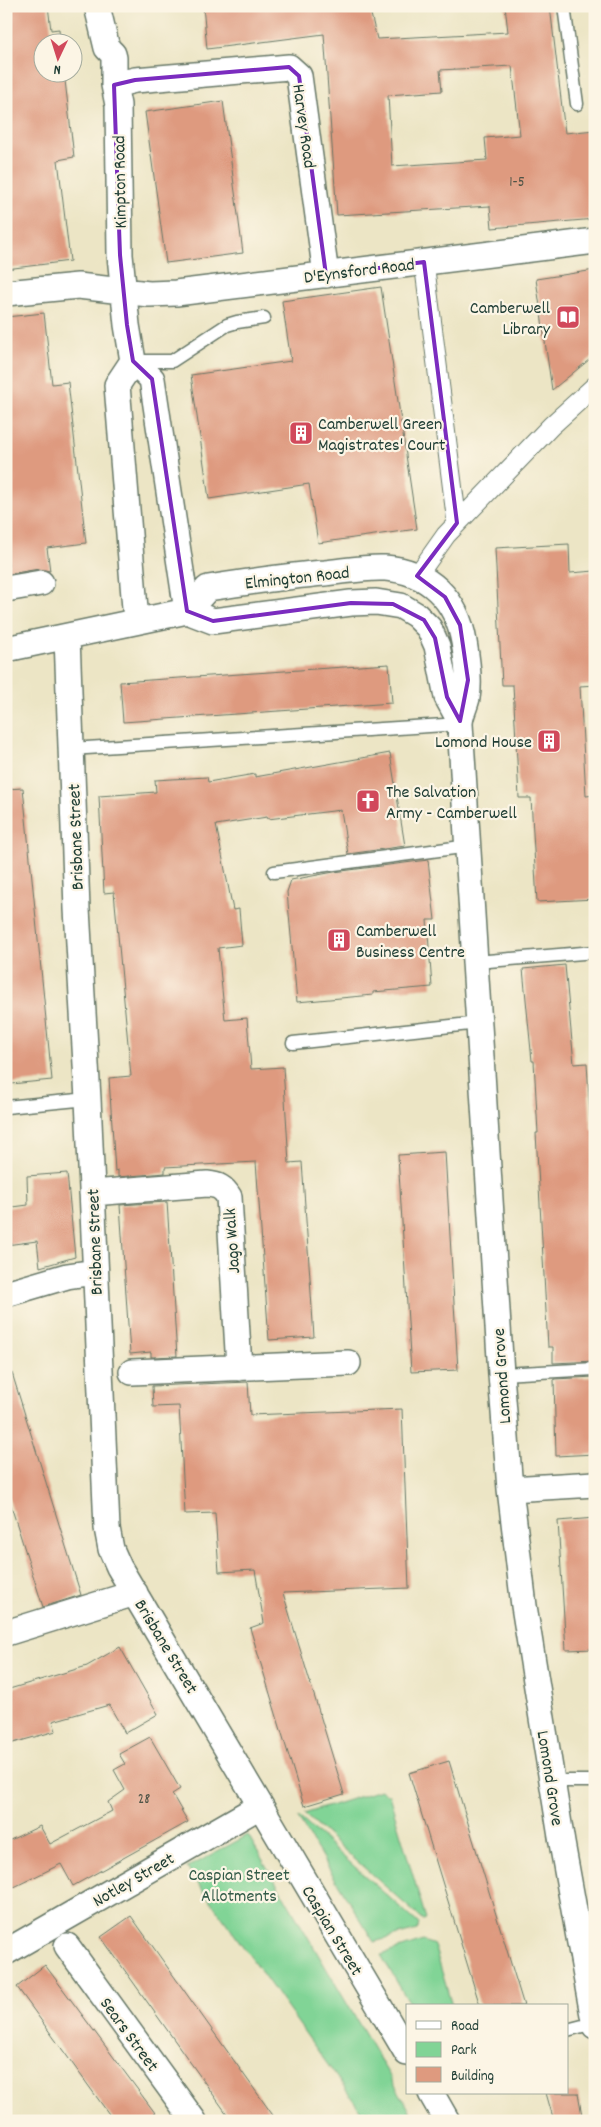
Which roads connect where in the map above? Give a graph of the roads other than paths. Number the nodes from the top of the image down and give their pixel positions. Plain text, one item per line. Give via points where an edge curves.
1 (98, 6) edge
2 (564, 6) edge
3 (114, 85) junction
4 (577, 104) dead end
5 (595, 241) edge
6 (424, 262) junction
7 (326, 275) junction
8 (124, 291) junction
9 (6, 293) edge
10 (264, 318) dead end
11 (133, 361) junction
12 (595, 386) edge
13 (457, 524) junction
14 (416, 576) junction
15 (41, 583) dead end
16 (6, 589) edge
17 (408, 610) joint
18 (187, 611) junction
19 (136, 621) junction
20 (67, 637) junction
21 (6, 649) edge
22 (460, 722) junction
23 (71, 749) junction
24 (469, 846) junction
25 (274, 872) dead end
26 (595, 952) edge
27 (476, 962) junction
28 (479, 1023) junction
29 (293, 1043) dead end
30 (88, 1099) junction
31 (6, 1106) edge
32 (92, 1193) junction
33 (95, 1272) junction
34 (6, 1294) edge
35 (348, 1363) dead end
36 (239, 1368) junction
37 (595, 1369) edge
38 (132, 1372) dead end
39 (500, 1374) junction
40 (595, 1484) edge
41 (510, 1489) junction
42 (135, 1593) junction
43 (6, 1633) edge
44 (551, 1781) junction
45 (595, 1781) edge
46 (260, 1806) junction
47 (67, 1946) dead end
48 (6, 1952) edge
49 (594, 2024) edge
50 (568, 2030) edge
51 (406, 2051) edge
52 (432, 2094) edge
53 (194, 2121) edge
54 (447, 2121) edge

1 - 3 street, Kimpton Road via 107,48 115,62
2 - 4 lane
3 - 7 street, Harvey Road via 135,80 289,67 298,76
3 - 8 street, Kimpton Road via 118,105 120,255
5 - 6 street, D'Eynsford Road
6 - 7 street, D'Eynsford Road
6 - 13 street
7 - 8 street, D'Eynsford Road via 176,293
8 - 9 street, D'Eynsford Road via 78,286
8 - 11 street, Kimpton Road
10 - 11 lane via 227,325 172,361
11 - 18 street via 152,379
11 - 19 street via 117,385
12 - 13 street via 551,426
13 - 14 street
14 - 18 street, Elmington Road via 391,569 370,568 238,583 208,588
14 - 22 street, Lomond Grove via 446,597 457,614 464,640 468,680
15 - 16 street
17 - 18 street, Elmington Road via 393,604 351,603 213,620
17 - 22 street, Lomond Grove via 424,620 435,638 447,697
18 - 19 street
19 - 20 street
20 - 21 street
20 - 23 street, Brisbane Street
22 - 23 lane
22 - 24 street, Lomond Grove
23 - 30 street, Brisbane Street
24 - 25 lane
24 - 27 street, Lomond Grove
26 - 27 lane
27 - 28 street, Lomond Grove
28 - 29 lane
28 - 39 street, Lomond Grove
30 - 31 lane
30 - 32 street, Brisbane Street
32 - 33 street, Brisbane Street
32 - 36 street, Jago Walk via 207,1184 224,1189 229,1197
33 - 34 street via 67,1276
33 - 42 street, Brisbane Street via 107,1528 111,1549
35 - 36 street
36 - 38 street
37 - 39 lane
39 - 41 street, Lomond Grove
40 - 41 street
41 - 44 street, Lomond Grove
42 - 43 street
42 - 46 street, Brisbane Street
44 - 45 lane
44 - 49 street, Lomond Grove
46 - 48 street, Notley Street
46 - 51 street, Caspian Street
47 - 53 street, Sears Street
49 - 50 lane
52 - 54 street

